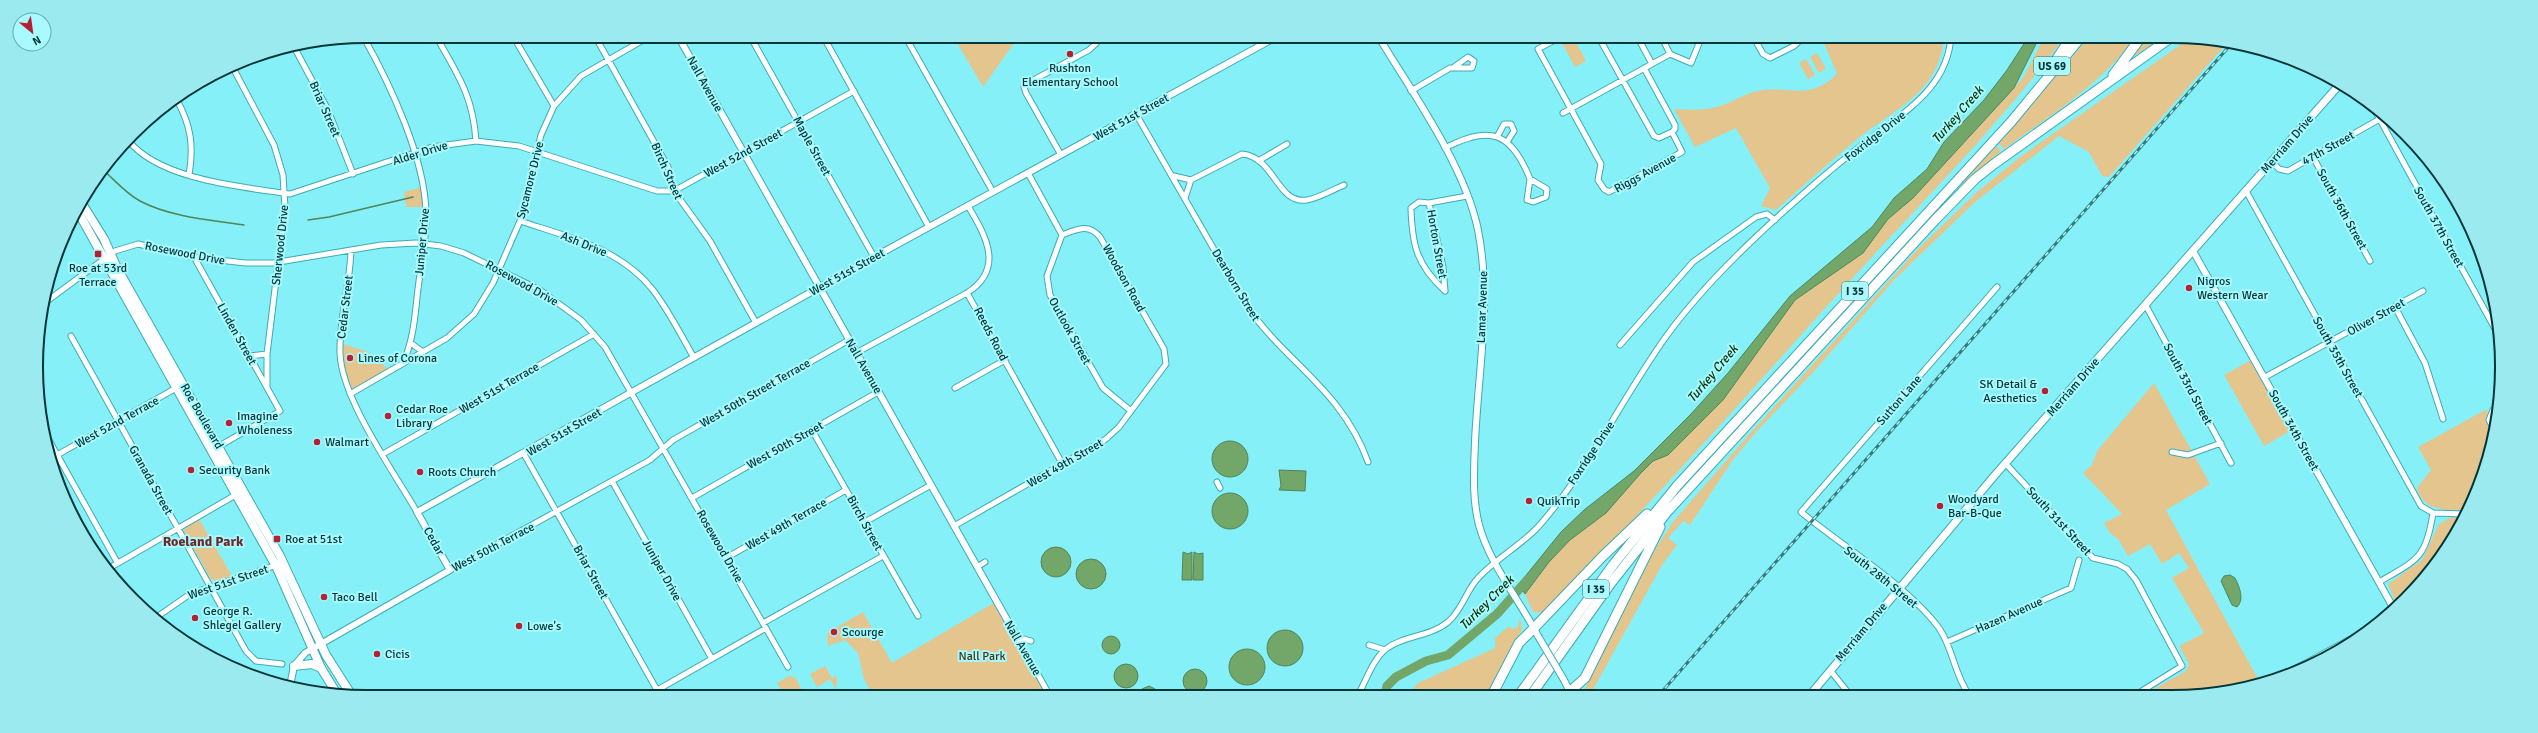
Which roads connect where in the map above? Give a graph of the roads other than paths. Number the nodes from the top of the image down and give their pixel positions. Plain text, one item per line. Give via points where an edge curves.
1 (366, 43) edge
2 (440, 43) edge
3 (517, 43) edge
4 (599, 43) edge
5 (637, 43) edge
6 (682, 43) edge
7 (754, 43) edge
8 (827, 43) edge
9 (909, 43) edge
10 (1098, 43) edge
11 (1265, 43) edge
12 (1382, 43) edge
13 (1549, 43) edge
14 (1602, 43) edge
15 (1641, 43) edge
16 (1664, 43) edge
17 (1699, 43) edge
18 (1757, 43) edge
19 (1797, 43) edge
20 (1950, 43) edge
21 (2068, 43) edge
22 (2076, 43) edge
23 (2137, 43) edge
24 (2163, 43) edge
25 (296, 51) edge
26 (1670, 54) junction
27 (608, 59) junction
28 (1652, 64) junction
29 (1454, 67) dead end
30 (1644, 68) junction
31 (235, 71) edge
32 (1622, 80) junction
33 (2110, 80) junction
34 (2336, 88) edge
35 (854, 91) junction
36 (1410, 91) junction
37 (2033, 97) junction
38 (179, 104) edge
39 (554, 106) junction
40 (1571, 109) junction
41 (1563, 113) dead end
42 (1136, 114) junction
43 (2379, 119) edge
44 (799, 122) junction
45 (2385, 123) edge
46 (1672, 132) junction
47 (1497, 137) junction
48 (476, 141) junction
49 (1507, 142) junction
50 (132, 144) edge
51 (1287, 144) dead end
52 (1445, 148) junction
53 (537, 152) junction
54 (743, 152) junction
55 (414, 153) junction
56 (1061, 155) junction
57 (2313, 157) junction
58 (1260, 160) junction
59 (2272, 162) junction
60 (1028, 172) junction
61 (353, 174) junction
62 (189, 175) junction
63 (1174, 176) junction
64 (1530, 179) junction
65 (1191, 180) junction
66 (1344, 185) dead end
67 (674, 191) junction
68 (2246, 191) junction
69 (993, 192) junction
70 (284, 194) junction
71 (1468, 196) junction
72 (1186, 198) junction
73 (1429, 203) junction
74 (968, 206) junction
75 (82, 212) edge
76 (1776, 220) junction
77 (520, 221) junction
78 (929, 227) junction
79 (1062, 235) junction
80 (424, 244) junction
81 (350, 250) junction
82 (2193, 251) junction
83 (194, 257) junction
84 (874, 257) junction
85 (108, 258) junction
86 (2370, 261) dead end
87 (279, 262) junction
88 (500, 270) junction
89 (1997, 287) dead end
90 (819, 288) junction
91 (2424, 291) dead end
92 (967, 293) junction
93 (50, 300) edge
94 (2146, 304) junction
95 (2395, 307) junction
96 (2492, 322) edge
97 (756, 324) junction
98 (594, 334) junction
99 (71, 336) dead end
100 (849, 340) junction
101 (2330, 343) junction
102 (412, 344) junction
103 (1620, 345) dead end
104 (423, 352) junction
105 (856, 353) junction
106 (267, 354) junction
107 (249, 356) junction
108 (1167, 357) joint
109 (694, 358) junction
110 (1005, 360) junction
111 (403, 363) junction
112 (2265, 377) junction
113 (180, 386) junction
114 (267, 387) junction
115 (955, 388) dead end
116 (878, 392) junction
117 (632, 393) junction
118 (350, 394) junction
119 (1131, 411) junction
120 (2443, 419) dead end
121 (118, 421) junction
122 (812, 430) junction
123 (2220, 443) junction
124 (215, 448) junction
125 (54, 449) edge
126 (664, 449) junction
127 (2172, 452) dead end
128 (383, 454) junction
129 (524, 454) junction
130 (57, 455) junction
131 (1368, 462) dead end
132 (2231, 463) dead end
133 (2006, 464) junction
134 (1063, 465) junction
135 (612, 481) junction
136 (1217, 482) dead end
137 (931, 485) junction
138 (1677, 486) junction
139 (1220, 488) dead end
140 (846, 490) junction
141 (240, 493) junction
142 (692, 498) junction
143 (417, 512) junction
144 (558, 512) junction
145 (1667, 512) junction
146 (1801, 512) joint
147 (2435, 513) junction
148 (2460, 514) edge
149 (865, 522) junction
150 (954, 526) junction
151 (178, 528) junction
152 (883, 556) junction
153 (726, 558) junction
154 (2079, 560) dead end
155 (117, 562) junction
156 (284, 562) junction
157 (985, 562) dead end
158 (1496, 563) junction
159 (112, 566) edge
160 (276, 566) junction
161 (977, 567) junction
162 (450, 570) junction
163 (2379, 582) junction
164 (211, 587) junction
165 (1899, 588) junction
166 (2391, 604) edge
167 (160, 615) edge
168 (918, 616) dead end
169 (765, 626) junction
170 (1536, 632) junction
171 (1019, 641) junction
172 (1031, 641) dead end
173 (1947, 642) junction
174 (321, 644) junction
175 (1369, 645) dead end
176 (312, 648) junction
177 (1385, 650) junction
178 (712, 659) junction
179 (282, 664) dead end
180 (294, 666) junction
181 (788, 667) dead end
182 (321, 668) junction
183 (1830, 670) junction
184 (291, 681) edge
185 (333, 688) edge
186 (348, 689) edge
187 (657, 690) joint
188 (1047, 690) edge
189 (1362, 690) edge
190 (1495, 690) edge
191 (1523, 690) edge
192 (1535, 690) edge
193 (1568, 690) edge
194 (1573, 690) edge
195 (1814, 690) edge
196 (1846, 690) edge
197 (1966, 690) edge
198 (2144, 690) edge

1 - 55 street, Juniper Drive via 393,94
2 - 48 street via 467,93 472,107
3 - 39 street
4 - 27 street, Birch Street
5 - 27 street, Sycamore Drive
6 - 54 street, Nall Avenue
7 - 44 street, Maple Street
8 - 35 street
9 - 69 street
10 - 56 street via 1028,82 1024,87
11 - 42 street, West 51st Street
12 - 36 street, Lamar Avenue
13 - 40 street via 1538,49
14 - 32 street
15 - 28 street
16 - 26 street
17 - 26 street via 1692,63
18 - 19 street via 1763,54 1770,58
20 - 76 street, Foxridge Drive via 1942,71 1925,96 1827,173
21 - 37 highway, US 69
22 - 37 highway, I 35
23 - 33 highway
24 - 33 highway, I 35
25 - 61 street, Briar Street via 328,110
26 - 28 street
27 - 39 street, Sycamore Drive via 581,76
27 - 67 street, Birch Street via 668,167
28 - 30 street
29 - 36 street
30 - 32 street
30 - 46 street, Riggs Avenue via 1676,126
31 - 70 street, Sherwood Drive via 274,144 283,175
32 - 40 street
32 - 46 street via 1654,136 1660,138
33 - 145 highway, I 35 via 1975,179 1891,265
34 - 59 main road, Merriam Drive
35 - 44 street, West 52nd Street
35 - 78 street
36 - 52 street, Lamar Avenue
37 - 138 highway, I 35
38 - 62 street via 192,135
39 - 53 street, Sycamore Drive via 544,125
40 - 41 street
40 - 46 street, Riggs Avenue via 1601,164 1597,176 1599,182 1609,192 1680,155 1681,148
42 - 56 street, West 51st Street
42 - 63 street, Dearborn Street
43 - 57 street, 47th Street
44 - 54 street, West 52nd Street
44 - 84 street, Maple Street
45 - 96 street, South 37th Street
47 - 49 street
47 - 49 street via 1504,124 1511,124 1514,131
47 - 52 street via 1473,136
48 - 53 street, Alder Drive via 511,144
48 - 55 street, Alder Drive via 447,143
49 - 64 street via 1518,153
50 - 62 street via 155,163
51 - 58 street
52 - 71 street, Lamar Avenue
53 - 67 street, Alder Drive via 657,191
53 - 77 street, Sycamore Drive
54 - 67 street, West 52nd Street
54 - 90 street, Nall Avenue
55 - 61 street, Alder Drive
55 - 80 street, Juniper Drive via 425,196
56 - 60 street, West 51st Street
57 - 59 street, 47th Street via 2288,171 2279,169
57 - 86 street, South 36th Street
58 - 65 street via 1242,154
58 - 66 street via 1281,188 1296,199 1309,200
59 - 68 main road, Merriam Drive
60 - 69 street, West 51st Street
60 - 79 street
61 - 70 street, Alder Drive via 295,194
62 - 70 street, Alder Drive
63 - 65 street
63 - 72 street, Dearborn Street
64 - 64 street via 1526,197 1528,201 1533,202 1546,197 1547,189
65 - 72 street
67 - 97 street, Birch Street via 710,241
68 - 82 main road, Merriam Drive
68 - 101 street, South 35th Street
69 - 74 street, West 51st Street
70 - 87 street, Sherwood Drive via 285,214
71 - 73 street, Horton Street
71 - 158 street, Lamar Avenue via 1478,232 1484,284 1474,495 1483,535
72 - 131 street, Dearborn Street via 1253,315 1327,392 1353,431
73 - 73 street, Horton Street via 1443,267 1444,291 1424,267 1417,253 1412,231 1412,206 1419,202
74 - 78 street, West 51st Street
74 - 92 street via 987,241 990,259 982,279
75 - 85 main road, Roe Boulevard via 104,239
76 - 103 street via 1767,214 1756,217 1693,262
76 - 158 street, Foxridge Drive via 1724,269 1682,316 1548,514 1519,545
77 - 88 street, Sycamore Drive
77 - 109 street, Ash Drive via 595,246 626,264 644,280 661,301
78 - 84 street, West 51st Street
79 - 108 street, Woodson Road via 1083,227 1096,231
79 - 119 street, Outlook Street via 1047,276 1050,295 1103,388
80 - 81 street, Rosewood Drive via 400,243
80 - 88 street, Rosewood Drive via 464,253
80 - 102 street, Juniper Drive
81 - 87 street, Rosewood Drive
81 - 118 street, Cedar Street via 340,354 342,372
82 - 94 main road, Merriam Drive
82 - 112 street, South 34th Street
83 - 85 street, Rosewood Drive via 138,244 125,247
83 - 87 street, Rosewood Drive via 244,264
83 - 107 street, Linden Street
84 - 90 street, West 51st Street
85 - 93 street, Rosewood Drive
85 - 113 main road, Roe Boulevard
87 - 106 street, Sherwood Drive
88 - 98 street, Rosewood Drive via 551,297 573,313
88 - 104 street, Sycamore Drive via 474,314 447,338
89 - 146 street, Sutton Lane
90 - 97 street, West 51st Street
90 - 100 street, Nall Avenue
91 - 95 street, Oliver Street
92 - 105 street
92 - 110 street, Reeds Road
94 - 123 street, South 33rd Street
94 - 133 main road, Merriam Drive
95 - 101 street, Oliver Street
95 - 120 street via 2425,363
97 - 109 street, West 51st Street
98 - 117 street, Rosewood Drive via 608,352
98 - 128 street, West 51st Terrace
99 - 121 street, Granada Street
100 - 105 street, Nall Avenue
100 - 126 street, West 50th Street Terrace via 673,440
101 - 112 street, Oliver Street
101 - 147 street, South 35th Street via 2421,506
102 - 104 street
102 - 111 street, Juniper Drive
104 - 111 street, Sycamore Drive
105 - 116 street, Nall Avenue
106 - 107 street
106 - 114 street, Sherwood Drive
107 - 114 street, Linden Street
108 - 119 street, West 49th Street via 1163,369
109 - 117 street, West 51st Street
110 - 115 street
110 - 134 street, Reeds Road
111 - 118 street, Sycamore Drive
112 - 163 street, South 34th Street
113 - 121 street, West 52nd Terrace
113 - 124 main road, Roe Boulevard
114 - 124 street, Linden Street via 280,411
116 - 122 street, West 50th Street
116 - 137 street, Nall Avenue
117 - 126 street, Rosewood Drive
117 - 129 street, West 51st Street
118 - 128 street, Cedar Street
119 - 134 street, West 49th Street via 1106,439
121 - 130 street, West 52nd Terrace
121 - 151 street, Granada Street
122 - 140 street, Birch Street
122 - 142 street, West 50th Street
123 - 127 street via 2188,455
123 - 132 street, South 33rd Street
124 - 141 main road, Roe Boulevard
125 - 130 street
126 - 135 street, West 50th Terrace
126 - 142 street, Rosewood Drive
128 - 143 street, Cedar Street
129 - 143 street, West 51st Street
129 - 144 street, Briar Street
130 - 155 street
133 - 165 main road, Merriam Drive
133 - 198 street, South 31st Street via 2094,558 2118,564 2131,574 2182,666
134 - 150 street, West 49th Street
135 - 144 street, West 50th Terrace
135 - 178 street, Juniper Drive
136 - 139 street
137 - 149 street
137 - 150 street, Nall Avenue
138 - 170 highway via 1602,557
138 - 191 highway, I 35 via 1613,565
140 - 149 street, Birch Street
140 - 153 street, West 49th Terrace
141 - 151 street
141 - 156 main road, Roe Boulevard
141 - 160 main road, Roe Boulevard
142 - 153 street, Rosewood Drive
143 - 162 street, Cedar
144 - 162 street, West 50th Terrace
144 - 187 street, Briar Street
145 - 192 highway, I 35 via 1611,583
145 - 194 highway via 1585,678
146 - 165 street, South 28th Street
147 - 148 street
147 - 163 street via 2427,545 2412,563
149 - 152 street, Birch Street
150 - 161 street, Nall Avenue
151 - 155 street
151 - 164 street, Granada Street
152 - 168 street, Birch Street
152 - 169 street
153 - 169 street, Rosewood Drive
154 - 173 street, Hazen Avenue via 2071,588
155 - 159 street
156 - 160 street, West 51st Street
156 - 174 main road, Roe Boulevard
157 - 161 street
158 - 170 street, Lamar Avenue
158 - 177 street, Foxridge Drive via 1475,581 1462,606 1446,624
160 - 164 street, West 51st Street
160 - 176 main road, Roe Boulevard
161 - 171 street, Nall Avenue
162 - 174 street, West 50th Terrace
163 - 166 street, South 34th Street
164 - 167 street, West 51st Street via 190,594
164 - 179 street, Granada Street via 250,657 256,661
165 - 173 street, South 28th Street via 1938,628
165 - 183 main road, Merriam Drive
169 - 178 street
169 - 181 street, Rosewood Drive
170 - 190 highway via 1519,643
170 - 193 street, Lamar Avenue, bridge
171 - 172 street via 1024,638
171 - 188 street, Nall Avenue
173 - 197 street, South 28th Street via 1956,672
174 - 176 street, West 50th Terrace
174 - 186 main road, Roe Boulevard
175 - 177 street
176 - 180 street, West 50th Terrace via 299,658
176 - 182 main road, Roe Boulevard
177 - 189 street
178 - 187 street
180 - 182 main road via 312,664
180 - 184 street
182 - 185 main road, Roe Boulevard
183 - 195 main road, Merriam Drive
183 - 196 street

